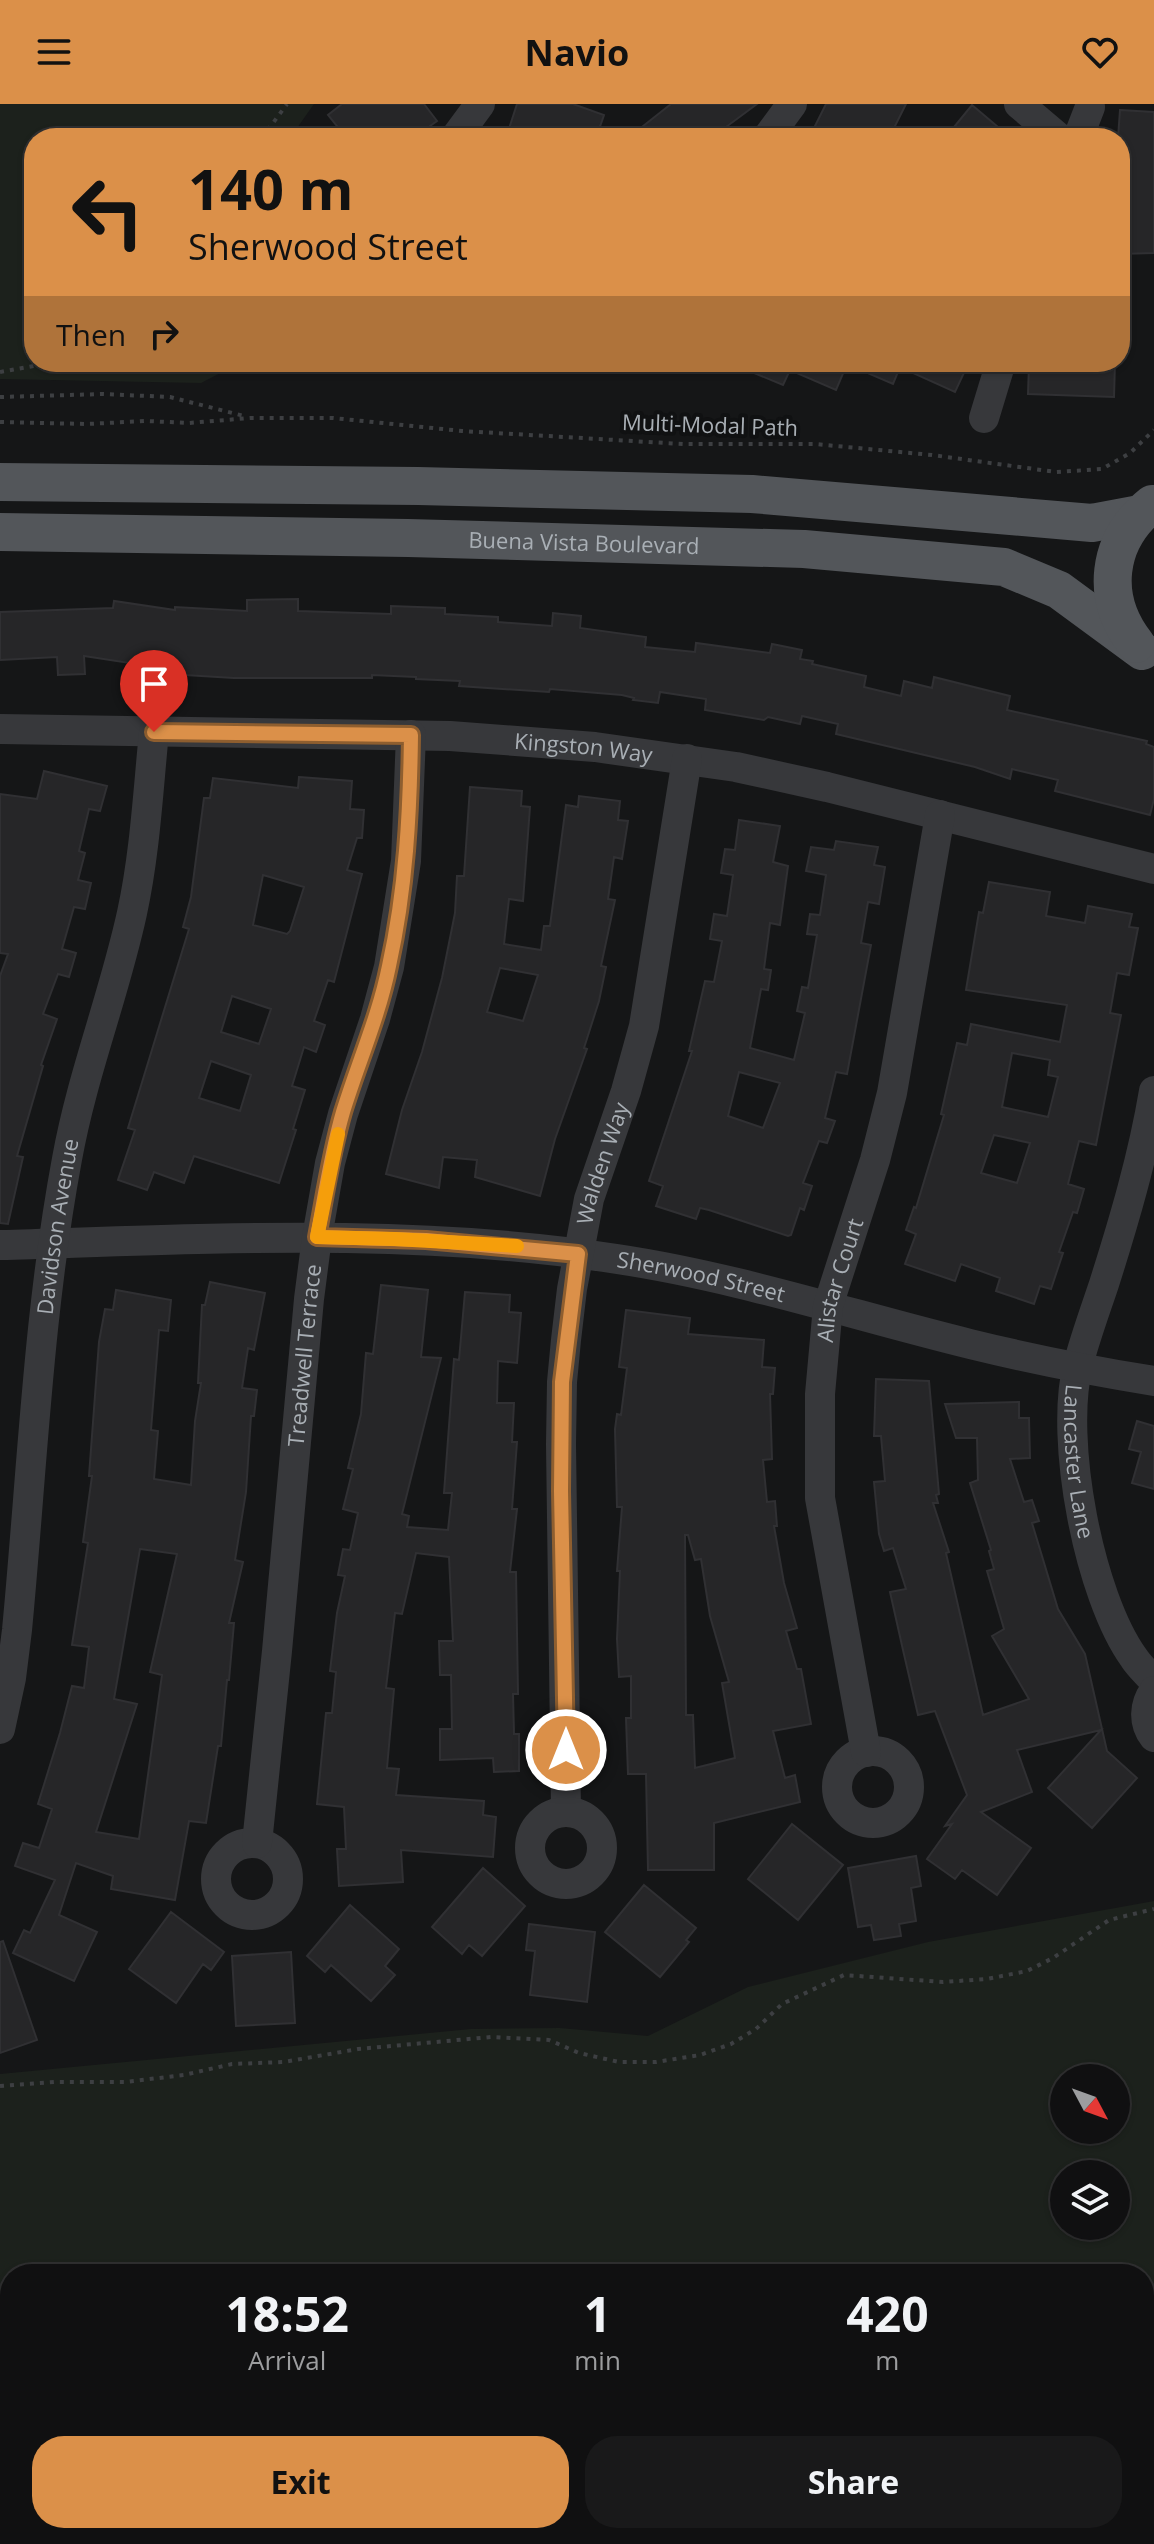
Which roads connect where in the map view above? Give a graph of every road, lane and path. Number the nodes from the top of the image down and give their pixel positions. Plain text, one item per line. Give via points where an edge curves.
1 (287, 104) edge
2 (480, 104) edge
3 (792, 104) edge
4 (1019, 104) edge
5 (1090, 107) dead end
6 (269, 128) edge
7 (462, 128) edge
8 (774, 128) edge
9 (1047, 128) edge
10 (1082, 128) edge
11 (24, 368) edge
12 (0, 372) edge
13 (998, 372) edge
14 (0, 397) edge
15 (250, 418) junction
16 (984, 418) dead end
17 (0, 422) edge
18 (1154, 430) edge
19 (0, 482) edge
20 (1147, 508) edge
21 (0, 532) edge
22 (1148, 655) edge
23 (0, 729) edge
24 (154, 732) junction
25 (411, 735) junction
26 (687, 759) junction
27 (940, 815) junction
28 (1154, 869) edge
29 (1154, 1091) edge
30 (317, 1237) junction
31 (52, 1244) junction
32 (0, 1245) edge
33 (578, 1254) junction
34 (828, 1306) junction
35 (1077, 1368) junction
36 (1154, 1381) edge
37 (1154, 1681) edge
38 (1154, 1691) edge
39 (0, 1729) edge
40 (1154, 1737) edge
41 (866, 1752) dead end
42 (566, 1811) dead end
43 (257, 1843) dead end
44 (1154, 1909) edge
45 (0, 2086) edge

1 - 6 path
2 - 7 street
3 - 8 street
4 - 9 street
5 - 10 street
11 - 12 path
13 - 16 street
14 - 15 path, Multi-Modal Path via 170,397
15 - 17 path, Multi-Modal Path via 189,423
15 - 18 path, Multi-Modal Path via 333,418 683,444 815,444 1056,472 1102,469
19 - 20 main road, Buena Vista Boulevard via 752,494 1092,523
20 - 22 main road, Buena Vista Boulevard via 1122,538 1113,567 1113,598 1123,627
21 - 22 main road, Buena Vista Boulevard via 804,549 1004,567 1059,590
23 - 24 street, Kingston Way
24 - 25 street, Kingston Way
24 - 31 street, Davidson Avenue via 132,911 81,1091
25 - 26 street, Kingston Way
25 - 30 street, Treadwell Terrace via 406,861 389,967 343,1114
26 - 27 street, Kingston Way
26 - 33 street, Walden Way via 644,1026 589,1199
27 - 28 street, Kingston Way
27 - 34 street, Alistar Court via 892,1093
29 - 35 street, Lancaster Lane via 1136,1174
30 - 31 street, Sherwood Street
30 - 33 street, Sherwood Street via 426,1240
30 - 43 street, Treadwell Terrace
31 - 32 street, Sherwood Street
31 - 39 street, Davidson Avenue via 17,1630
33 - 34 street, Sherwood Street via 663,1266
33 - 42 street, Walden Way via 562,1382
34 - 35 street, Sherwood Street
34 - 41 street, Alistar Court via 820,1394 820,1498
35 - 36 street, Sherwood Street
35 - 37 street, Lancaster Lane via 1074,1465 1094,1572 1133,1657
38 - 40 street via 1146,1719
44 - 45 path via 1109,1920 1027,1971 943,1982 844,1975 782,2004 731,2044 656,2062 619,2062 549,2040 491,2037 232,2064 125,2082

